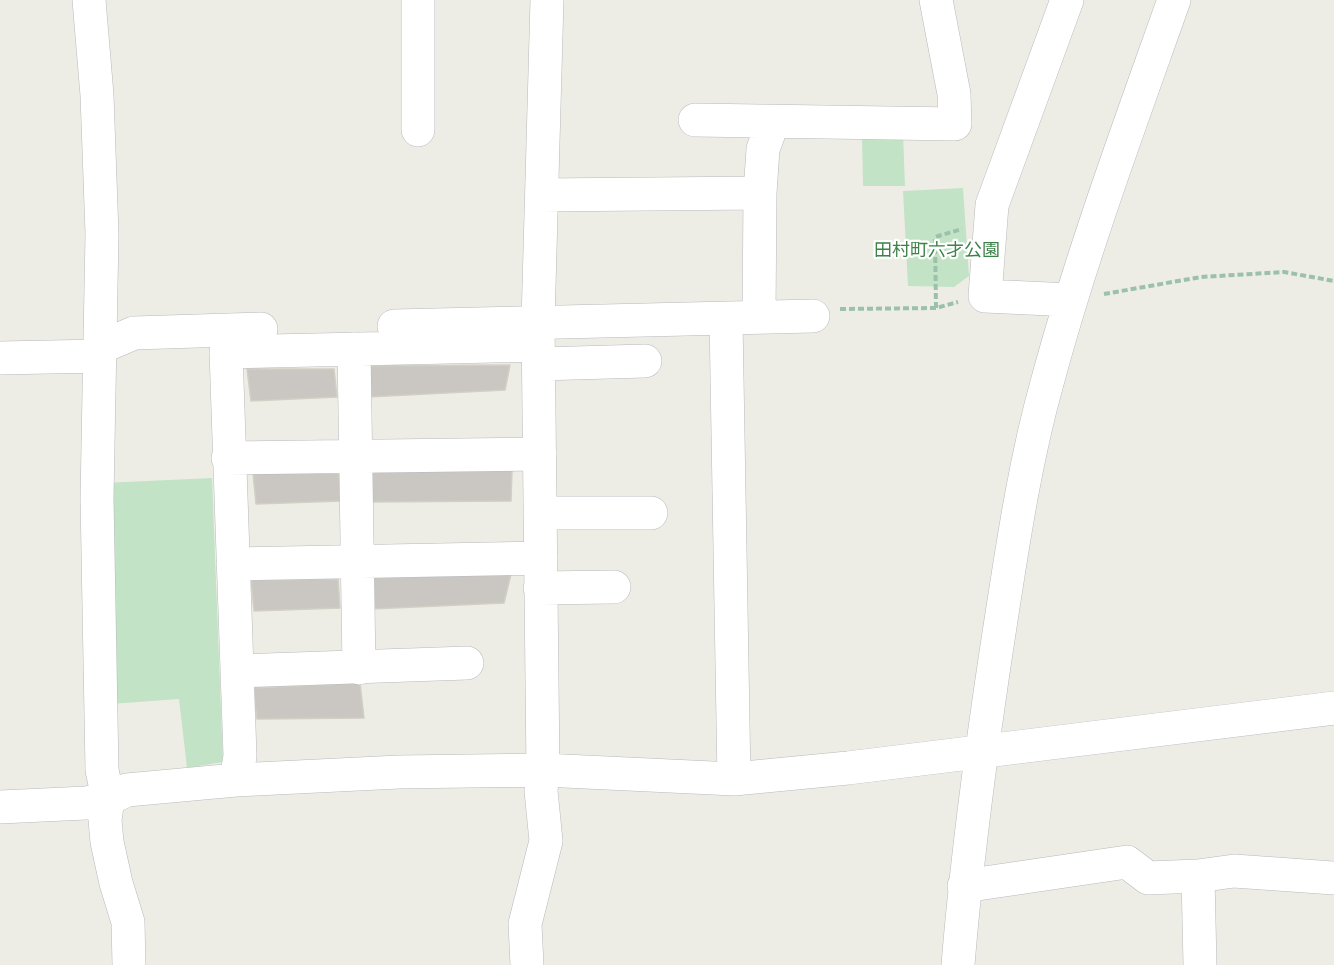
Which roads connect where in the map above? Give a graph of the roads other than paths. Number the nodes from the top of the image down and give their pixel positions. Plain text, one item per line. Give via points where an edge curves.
1 (89, 0) edge
2 (418, 0) edge
3 (547, 0) edge
4 (936, 0) edge
5 (1067, 0) edge
6 (1174, 0) edge
7 (695, 120) dead end
8 (773, 122) junction
9 (418, 130) dead end
10 (760, 194) junction
11 (542, 195) junction
12 (1071, 300) junction
13 (759, 316) junction
14 (813, 316) road end
15 (726, 318) junction
16 (538, 344) junction
17 (354, 349) junction
18 (101, 351) junction
19 (0, 358) edge
20 (645, 361) dead end
21 (540, 454) junction
22 (354, 456) junction
23 (228, 458) junction
24 (540, 513) junction
25 (651, 513) dead end
26 (356, 561) junction
27 (233, 564) junction
28 (540, 573) junction
29 (614, 587) dead end
30 (467, 663) dead end
31 (358, 668) junction
32 (237, 671) junction
33 (1334, 708) edge
34 (981, 750) junction
35 (543, 770) junction
36 (734, 778) junction
37 (236, 780) junction
38 (108, 799) junction
39 (0, 807) edge
40 (1198, 876) junction
41 (1334, 878) edge
42 (964, 886) junction
43 (129, 965) edge
44 (527, 965) edge
45 (958, 965) edge
46 (1200, 965) edge

1 - 18 street via 101,211
2 - 9 street
3 - 11 street
4 - 8 street via 956,124
5 - 12 street via 992,206 985,296
6 - 12 street
7 - 8 street
8 - 10 street via 763,149
10 - 11 street
10 - 13 street
11 - 16 street
12 - 34 street via 1046,386 1017,514
13 - 14 street
13 - 15 street
15 - 16 street
15 - 36 street
16 - 17 street
16 - 18 street via 134,333
16 - 20 street
16 - 21 street
17 - 22 street
17 - 23 street via 226,352
18 - 19 street
18 - 38 street via 98,557 102,770
21 - 22 street
21 - 24 street
22 - 23 street
22 - 26 street
23 - 27 street
24 - 25 street
24 - 28 street
26 - 27 street
26 - 28 street
26 - 31 street
27 - 32 street
28 - 29 street
28 - 35 street
30 - 31 street
31 - 32 street
32 - 37 street via 240,756
33 - 34 street
34 - 36 street
34 - 42 street
35 - 36 street
35 - 37 street
35 - 44 street via 546,841 525,924
37 - 38 street via 128,790
38 - 39 street
38 - 43 street via 107,842 128,922
40 - 41 street via 1234,871
40 - 42 street via 1148,878 1127,862
40 - 46 street
42 - 45 street

